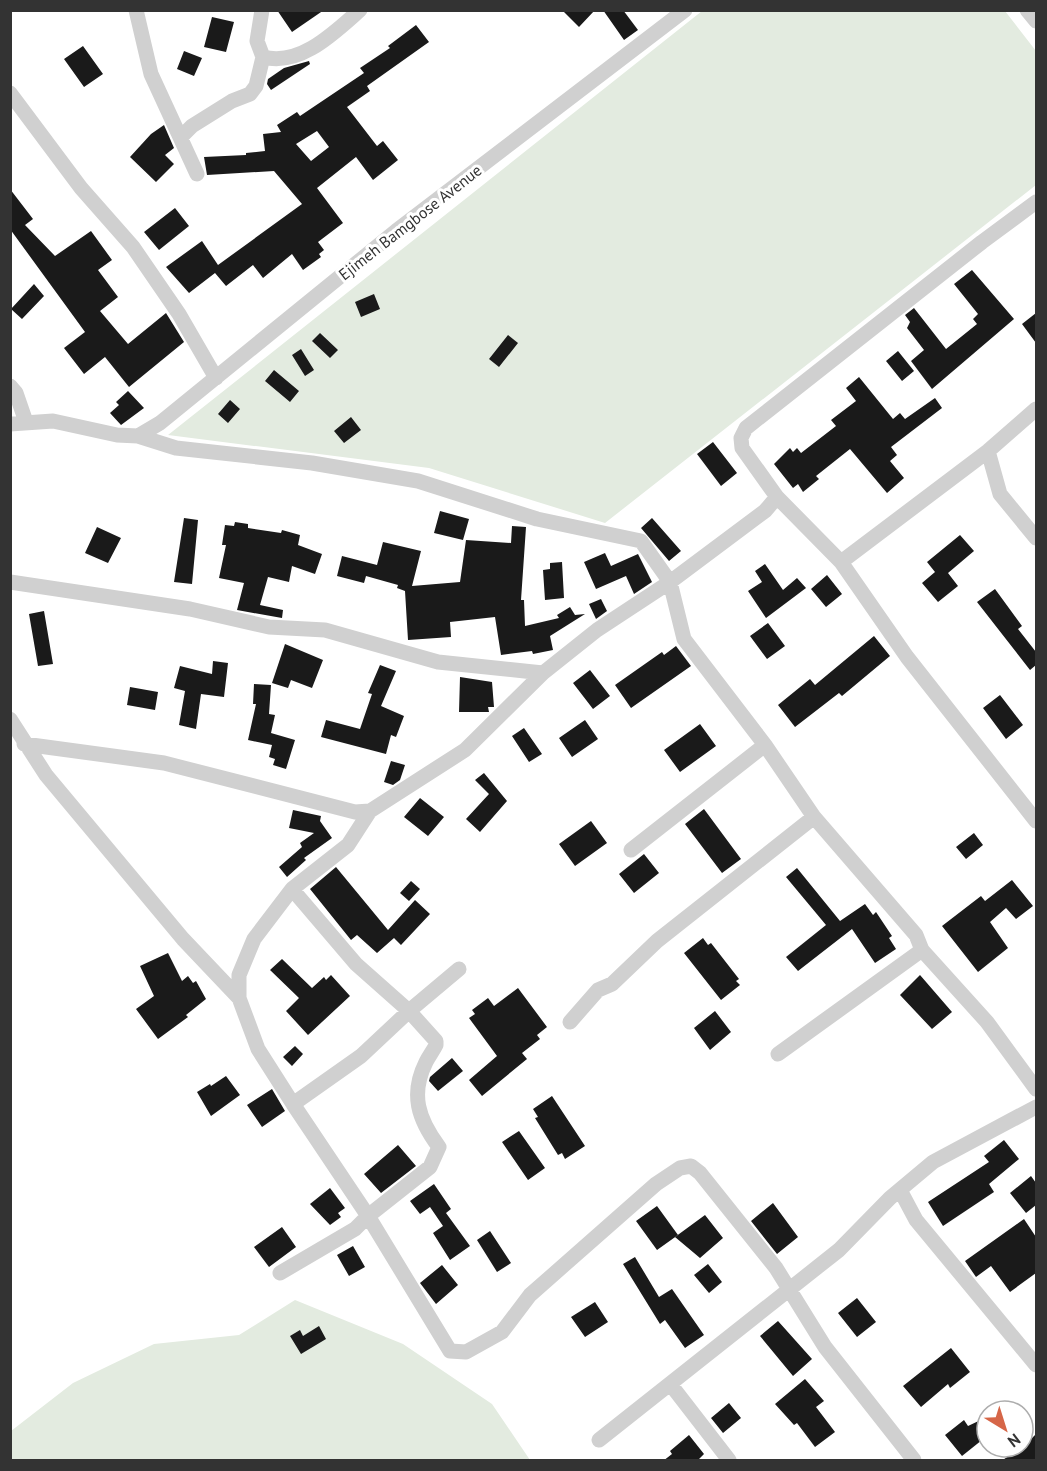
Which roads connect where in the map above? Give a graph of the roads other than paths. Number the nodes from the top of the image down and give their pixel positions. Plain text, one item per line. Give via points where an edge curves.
1 (136, 10) edge
2 (262, 10) edge
3 (360, 10) edge
4 (685, 10) edge
5 (1028, 10) edge
6 (1036, 21) edge
7 (263, 57) junction
8 (10, 93) edge
9 (182, 137) junction
10 (197, 174) dead end
11 (1036, 202) edge
12 (216, 378) junction
13 (10, 386) edge
14 (1036, 409) edge
15 (18, 423) edge
16 (138, 436) junction
17 (988, 451) junction
18 (777, 497) junction
19 (1036, 538) edge
20 (841, 562) junction
21 (10, 582) edge
22 (670, 582) junction
23 (543, 673) junction
24 (10, 719) edge
25 (24, 744) junction
26 (765, 745) junction
27 (370, 811) junction
28 (814, 816) junction
29 (1036, 821) edge
30 (631, 850) dead end
31 (292, 889) junction
32 (922, 950) junction
33 (459, 969) dead end
34 (239, 998) junction
35 (408, 1011) junction
36 (570, 1022) dead end
37 (778, 1054) dead end
38 (1036, 1089) edge
39 (293, 1104) junction
40 (1036, 1107) edge
41 (900, 1190) junction
42 (368, 1216) junction
43 (280, 1273) dead end
44 (789, 1290) junction
45 (1036, 1365) edge
46 (671, 1385) junction
47 (599, 1440) dead end
48 (729, 1461) edge
49 (914, 1461) edge

1 - 9 street via 151,74
2 - 7 street via 257,41
3 - 7 street via 329,38 305,50 277,61
4 - 12 street, Ejimeh Bamgbose Avenue via 396,231
5 - 6 street
7 - 9 street via 256,86 250,94 192,126
8 - 12 street via 81,188 134,247 180,314
9 - 10 street
11 - 18 street via 746,428 742,447
12 - 16 street, Ejimeh Bamgbose Avenue
13 - 15 street via 16,393
14 - 17 street
15 - 16 street via 54,421
16 - 22 street via 176,448 312,463 418,481 537,519 632,537 641,541
17 - 19 street via 1000,494
17 - 20 street
18 - 20 street
18 - 22 street via 750,523
20 - 29 street via 907,657
21 - 23 street via 189,609 268,627 326,630 438,662
22 - 23 street via 597,630
22 - 26 street via 684,639
23 - 27 street via 465,750
24 - 25 street
25 - 27 street via 164,763 355,812
25 - 34 street via 183,939
26 - 28 street
26 - 30 street
27 - 31 street via 348,845
28 - 32 street via 916,935
28 - 36 street via 657,941 612,984 598,990
31 - 34 street via 254,939 239,975
31 - 35 street via 356,964
32 - 37 street
32 - 38 street via 987,1022
33 - 35 street
34 - 39 street via 258,1049
35 - 39 street via 361,1056
35 - 42 street via 436,1041 417,1085 416,1101 439,1147 430,1167
39 - 42 street
40 - 41 street via 933,1162
41 - 44 street via 839,1250
41 - 45 street via 916,1221
42 - 43 street via 355,1229
42 - 44 street via 450,1351 465,1352 502,1332 530,1295 656,1184 680,1168 691,1166 777,1268
44 - 46 street
44 - 49 street via 838,1364
46 - 47 street
46 - 48 street

